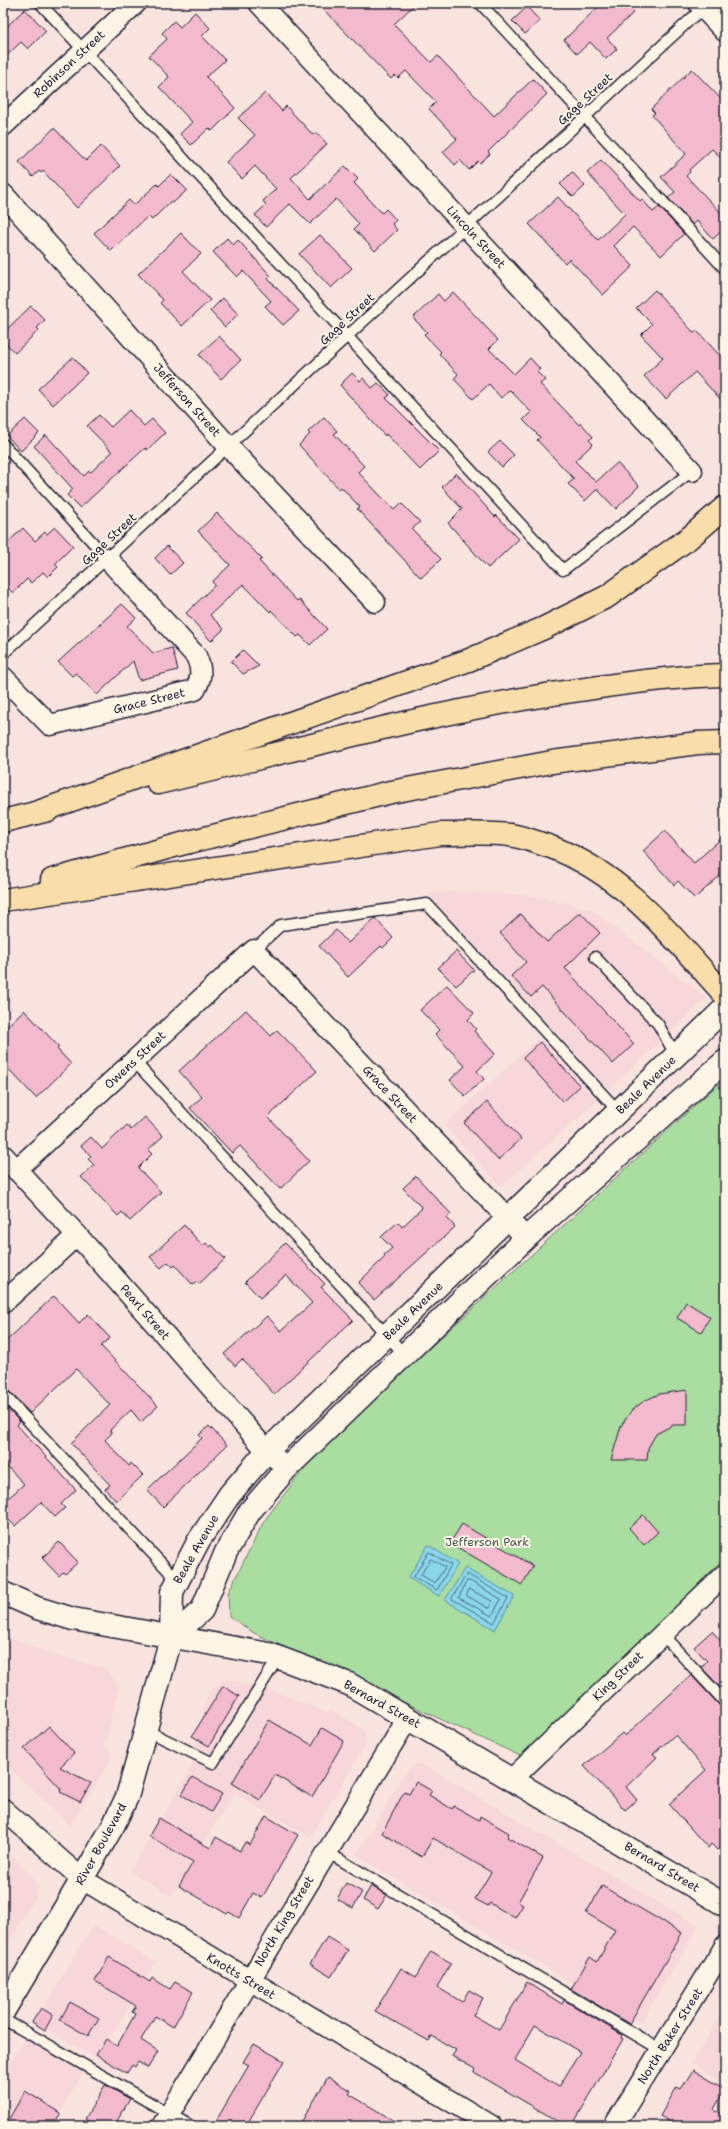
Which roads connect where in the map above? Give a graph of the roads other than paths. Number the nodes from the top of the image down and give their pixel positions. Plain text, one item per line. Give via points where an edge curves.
1 (40, 3) edge
2 (136, 3) edge
3 (259, 3) edge
4 (480, 3) edge
5 (704, 4) edge
6 (725, 30) edge
7 (84, 51) junction
8 (585, 117) junction
9 (3, 126) edge
10 (3, 194) edge
11 (466, 226) junction
12 (725, 269) edge
13 (348, 335) junction
14 (3, 444) edge
15 (228, 446) junction
16 (692, 471) joint
17 (725, 507) edge
18 (107, 558) junction
19 (375, 602) dead end
20 (3, 654) edge
21 (725, 675) edge
22 (3, 677) edge
23 (725, 742) edge
24 (35, 813) junction
25 (3, 821) edge
26 (3, 894) edge
27 (3, 900) edge
28 (254, 950) junction
29 (595, 957) dead end
30 (725, 995) edge
31 (725, 1008) edge
32 (676, 1056) junction
33 (134, 1061) junction
34 (725, 1061) edge
35 (619, 1112) junction
36 (3, 1155) edge
37 (16, 1170) junction
38 (509, 1220) junction
39 (77, 1235) junction
40 (526, 1238) junction
41 (3, 1303) edge
42 (388, 1335) junction
43 (405, 1355) junction
44 (3, 1394) edge
45 (267, 1451) junction
46 (287, 1468) junction
47 (725, 1574) edge
48 (178, 1581) junction
49 (3, 1593) edge
50 (662, 1634) junction
51 (171, 1638) junction
52 (278, 1658) junction
53 (725, 1702) edge
54 (408, 1718) junction
55 (146, 1730) junction
56 (512, 1779) junction
57 (3, 1809) edge
58 (327, 1852) junction
59 (82, 1879) junction
60 (725, 1905) edge
61 (725, 1946) edge
62 (248, 1981) junction
63 (3, 2012) edge
64 (3, 2019) edge
65 (661, 2050) junction
66 (166, 2120) edge
67 (191, 2126) edge
68 (492, 2126) edge
69 (614, 2126) edge

1 - 7 lane
2 - 7 street, Robinson Street
3 - 11 street, Lincoln Street
4 - 8 lane
5 - 6 main road
5 - 8 lane, Gage Street
7 - 9 street, Robinson Street
7 - 13 lane
8 - 11 lane, Gage Street
8 - 12 lane
10 - 15 street, Jefferson Street
11 - 13 lane, Gage Street
11 - 16 street, Lincoln Street
13 - 15 lane, Gage Street
13 - 16 lane via 563,570
14 - 18 lane
15 - 18 lane, Gage Street
15 - 19 street, Jefferson Street
17 - 24 highway via 689,538 608,596 544,628 454,665
18 - 20 lane, Gage Street
18 - 22 street, Grace Street via 196,656 201,668 200,681 195,690 50,725
21 - 24 highway via 608,686 464,709
23 - 26 highway via 698,743 552,762 391,792 185,843
24 - 25 highway
27 - 30 highway via 440,834 511,836 567,853 599,870 650,913
28 - 33 street, Owens Street
28 - 35 lane via 281,924 427,904
28 - 38 street, Grace Street
29 - 32 lane via 658,1024
31 - 32 main road, Beale Avenue
32 - 35 main road, Beale Avenue
33 - 37 street, Owens Street
33 - 42 lane
34 - 40 main road
35 - 38 main road, Beale Avenue
36 - 37 street, Pearl Street
37 - 39 street, Pearl Street
38 - 40 street, Grace Street
38 - 42 main road, Beale Avenue
39 - 41 street
39 - 45 street, Pearl Street
40 - 43 main road
42 - 43 lane
42 - 45 main road, Beale Avenue
43 - 46 main road
44 - 48 lane
45 - 46 street, Pearl Street
45 - 48 main road, Beale Avenue via 230,1494 199,1540
46 - 51 main road via 247,1517 226,1552 202,1610
47 - 50 street, King Street
48 - 51 main road, Beale Avenue via 172,1592
49 - 51 main road, Bernard Street via 37,1608 73,1619
50 - 53 lane
50 - 56 street, King Street
51 - 52 main road, Bernard Street via 269,1654
51 - 55 main road, River Boulevard
52 - 54 main road, Bernard Street via 349,1684
52 - 55 lane via 213,1763
54 - 56 main road, Bernard Street
54 - 58 street, North King Street
55 - 59 main road, River Boulevard via 127,1797
56 - 60 main road, Bernard Street
57 - 59 street, Knotts Street
58 - 62 street, North King Street
58 - 65 lane
59 - 62 street, Knotts Street
59 - 63 main road, River Boulevard
61 - 65 street, North Baker Street
62 - 66 street, North King Street
62 - 68 street, Knotts Street
64 - 66 lane
65 - 69 street, North Baker Street
66 - 67 lane

